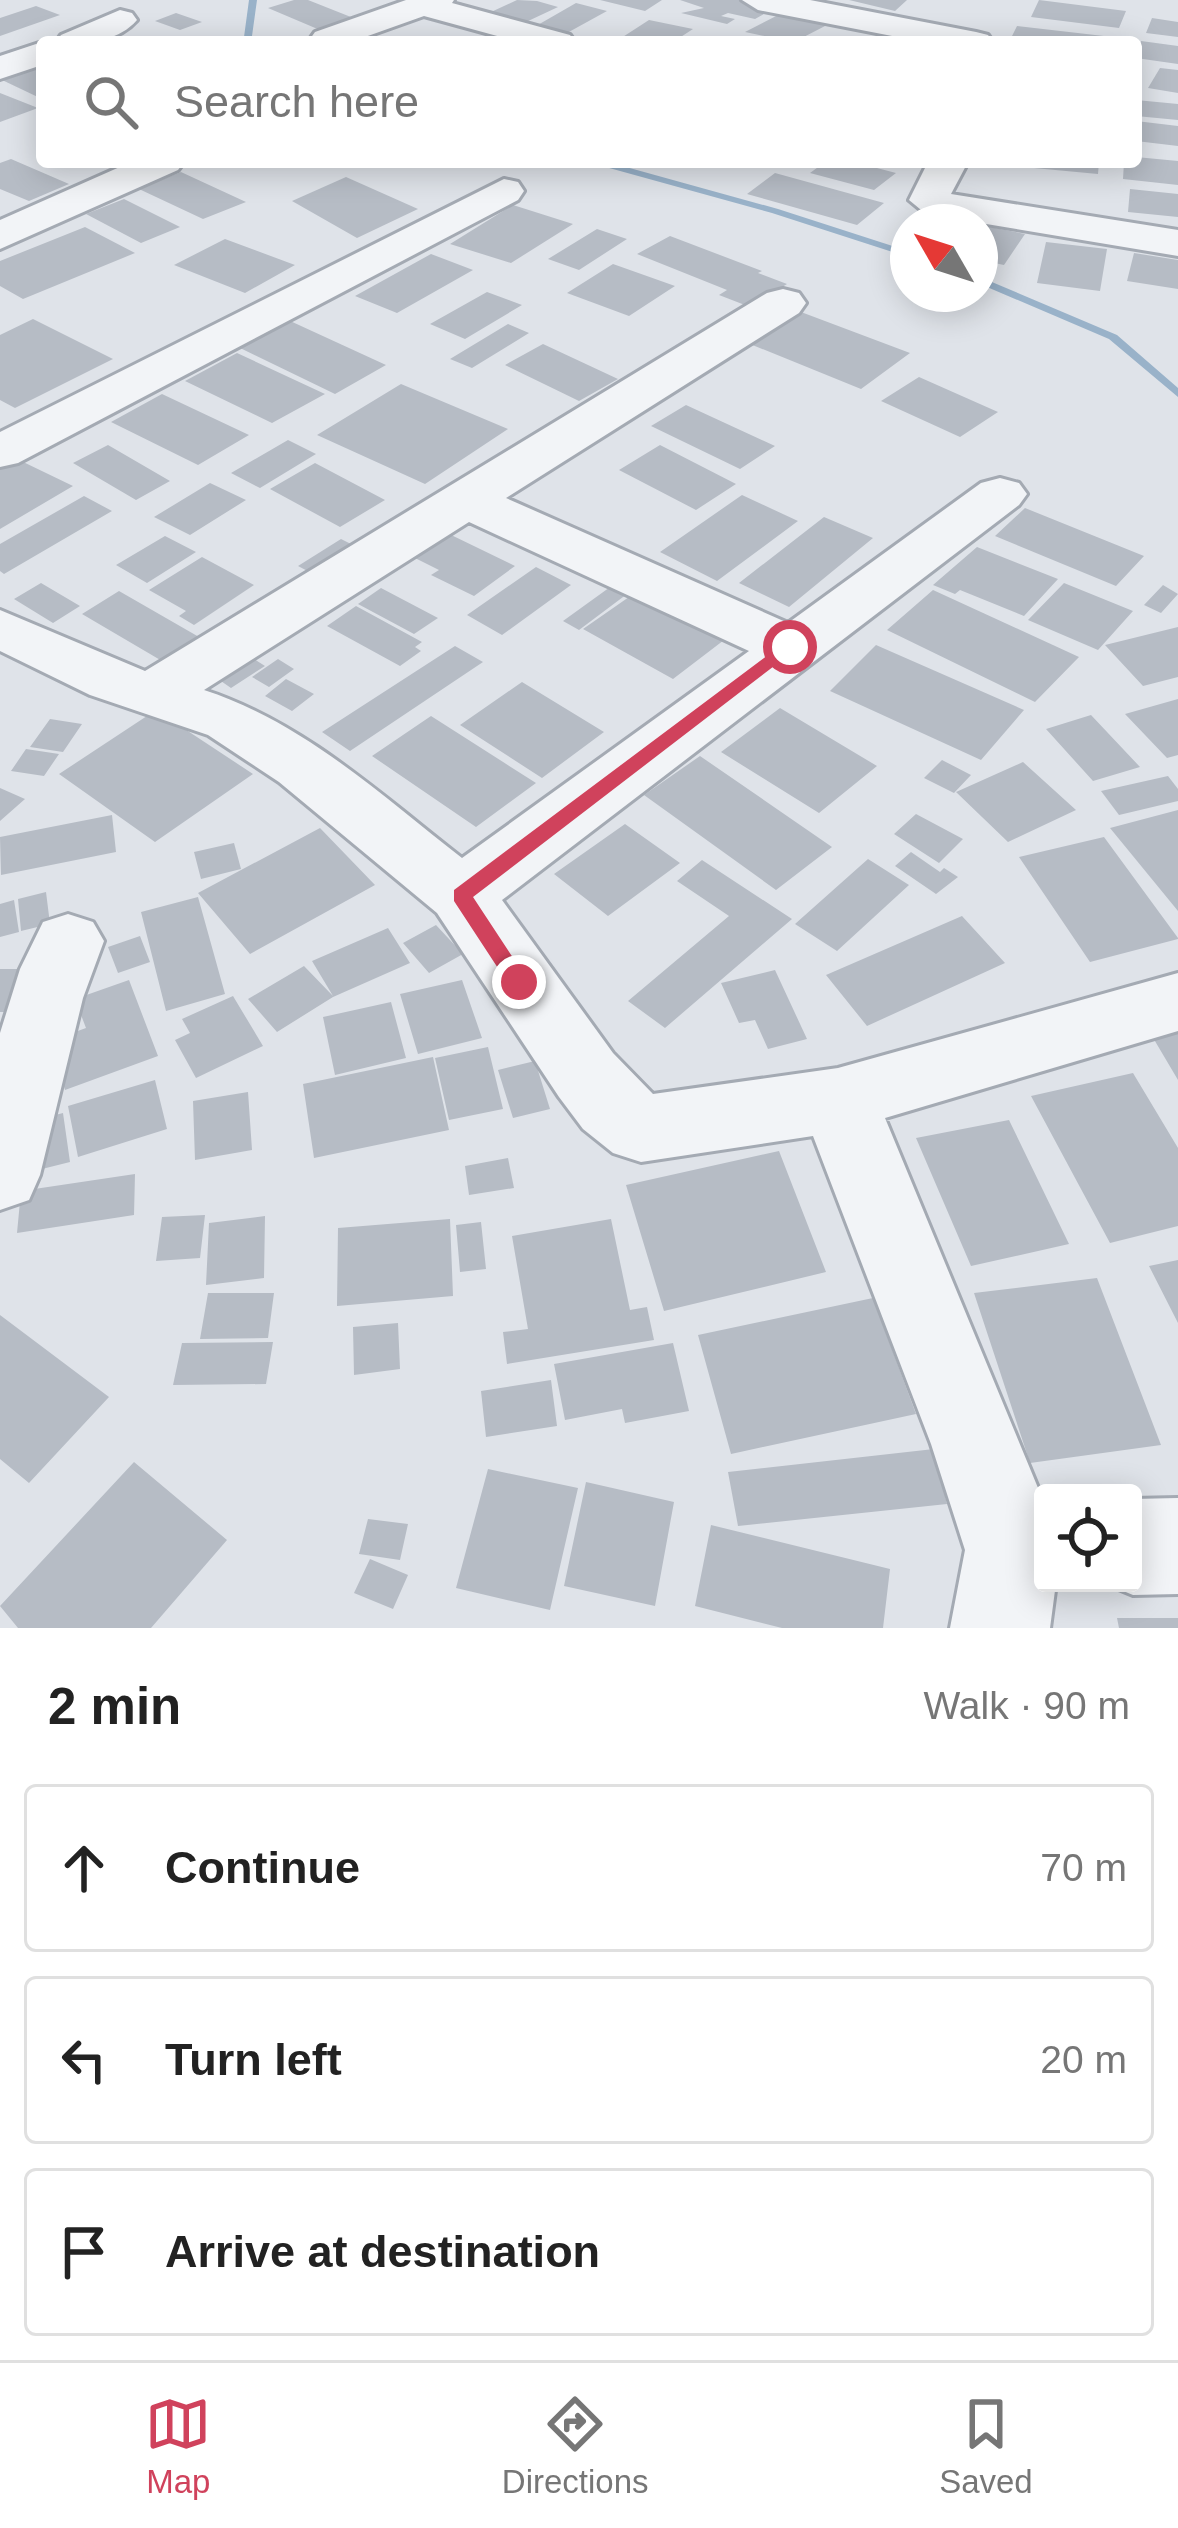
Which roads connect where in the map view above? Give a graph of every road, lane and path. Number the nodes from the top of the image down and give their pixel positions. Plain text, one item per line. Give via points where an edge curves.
1 (77, 0) edge
2 (758, 0) edge
3 (431, 3) edge
4 (853, 33) edge
5 (986, 35) edge
6 (86, 36) edge
7 (336, 36) edge
8 (538, 36) edge
9 (36, 55) edge
10 (0, 68) edge
11 (151, 168) edge
12 (944, 168) edge
13 (504, 191) dead end
14 (0, 236) edge
15 (1178, 243) edge
16 (783, 303) dead end
17 (0, 452) edge
18 (1000, 494) dead end
19 (465, 500) junction
20 (0, 628) edge
21 (790, 647) junction
22 (153, 694) junction
23 (461, 895) junction
24 (68, 941) dead end
25 (1178, 1002) edge
26 (838, 1100) junction
27 (0, 1175) edge
28 (1178, 1546) edge
29 (1142, 1547) edge
30 (1019, 1576) edge

1 - 6 street via 120,20
2 - 4 street
3 - 7 street
3 - 8 street
4 - 5 street
9 - 10 street
11 - 14 street
12 - 15 street via 930,200 941,205
13 - 17 street
16 - 19 street
18 - 21 street
19 - 21 street
19 - 22 street
20 - 22 street
21 - 23 street
22 - 23 street via 230,720 302,766
23 - 26 street via 586,1075 641,1129
24 - 27 street via 48,982 20,1124
25 - 26 street
26 - 30 street via 977,1444
28 - 29 street

